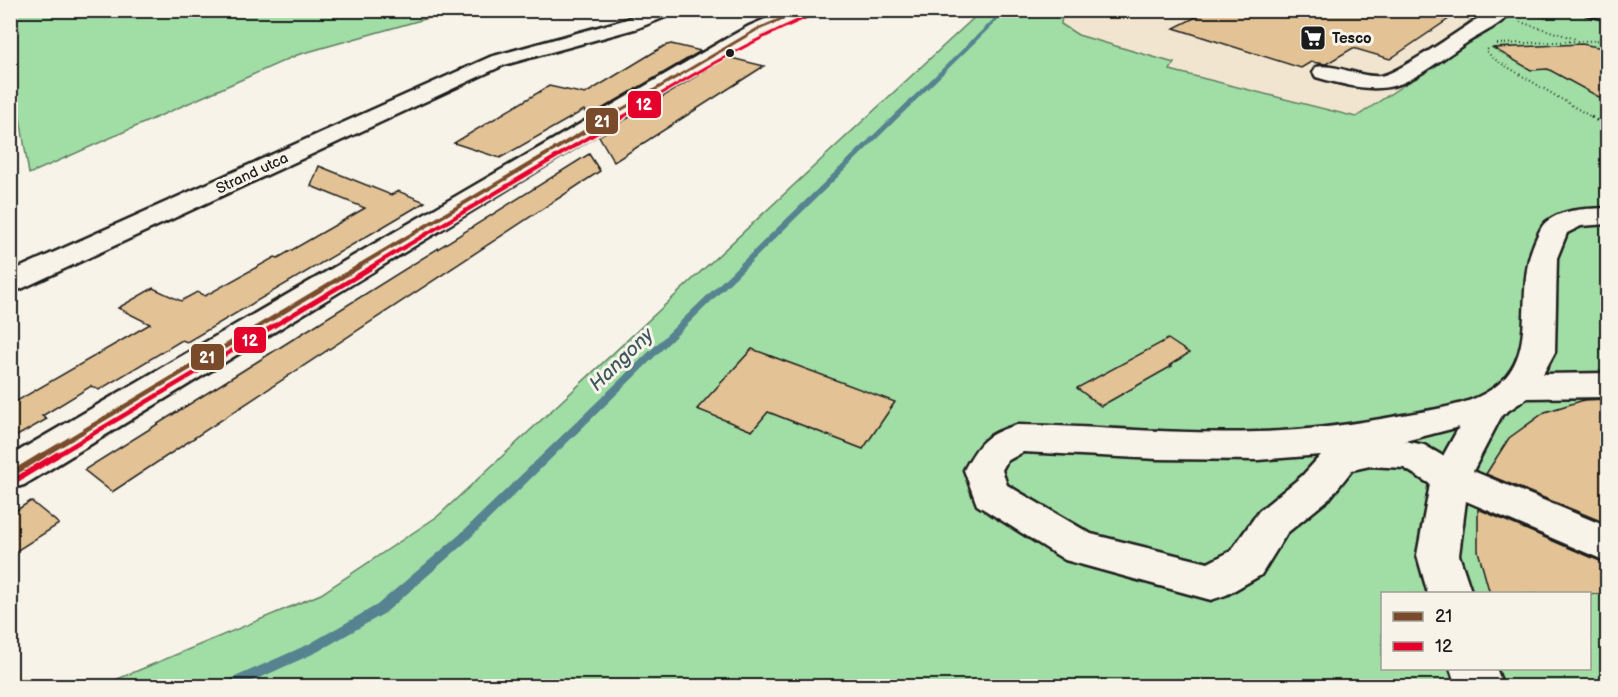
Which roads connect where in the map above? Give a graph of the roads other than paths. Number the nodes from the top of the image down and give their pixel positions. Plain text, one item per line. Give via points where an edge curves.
1 (666, 10) edge
2 (1593, 10) edge
3 (788, 12) edge
4 (1506, 12) edge
5 (1608, 14) edge
6 (1324, 72) dead end
7 (1608, 216) edge
8 (10, 283) edge
9 (1608, 385) edge
10 (1521, 386) junction
11 (1488, 407) junction
12 (10, 475) edge
13 (1450, 478) junction
14 (1608, 545) edge
15 (1449, 592) edge
16 (1473, 670) edge
17 (1479, 687) edge

1 - 8 street, Strand utca via 631,24 497,62
2 - 5 street
3 - 12 street
4 - 6 street via 1396,81 1367,84
7 - 10 street via 1575,218 1555,228 1542,258 1538,352
9 - 10 street
10 - 11 street
11 - 13 street
11 - 13 street via 1343,440 1258,446 1017,438 994,451 983,470 991,494 1080,548 1211,582 1246,563 1273,522 1316,488 1340,459 1370,452 1411,455
13 - 14 street
13 - 15 street via 1438,555
16 - 17 street

